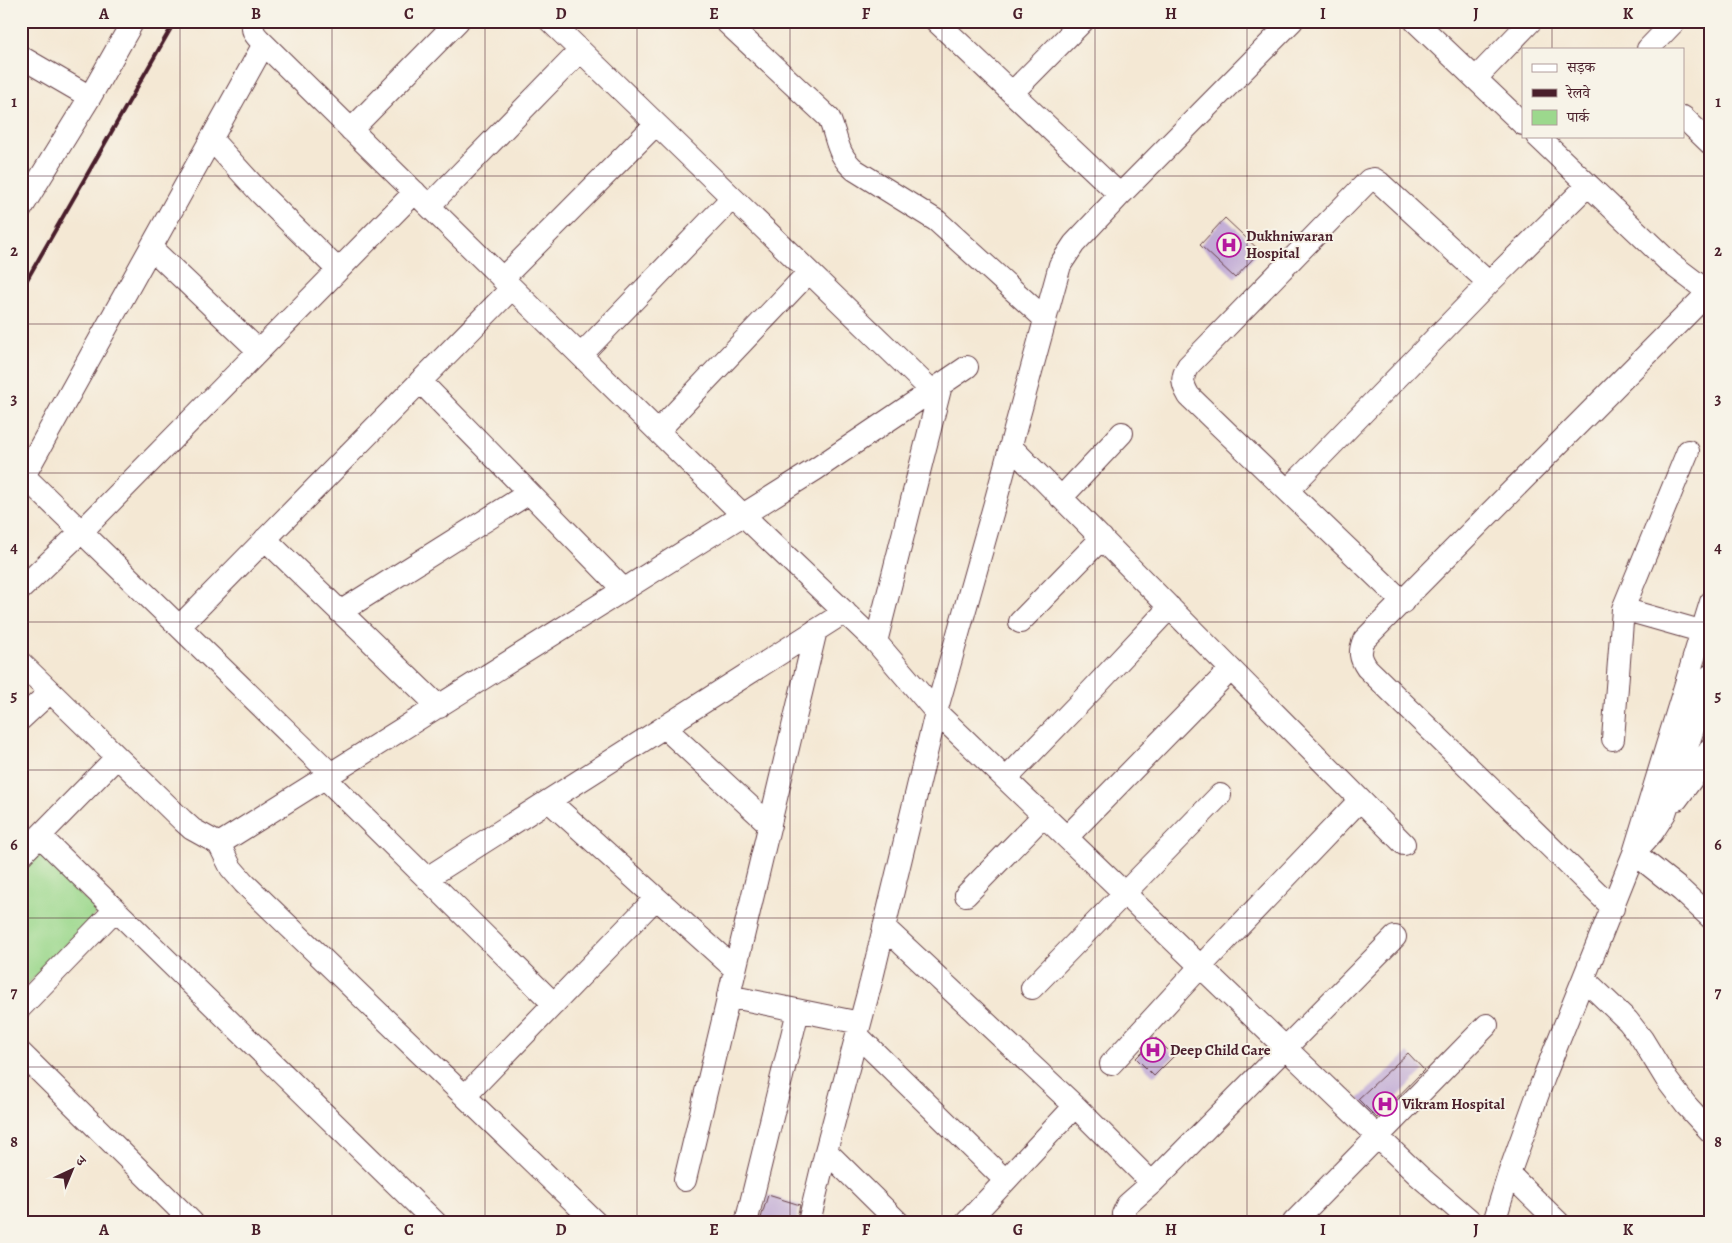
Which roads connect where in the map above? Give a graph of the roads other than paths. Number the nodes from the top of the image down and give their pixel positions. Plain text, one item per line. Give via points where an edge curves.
1 (133, 21) edge
2 (254, 21) edge
3 (458, 21) edge
4 (550, 21) edge
5 (725, 21) edge
6 (936, 21) edge
7 (1083, 21) edge
8 (1292, 21) edge
9 (1415, 21) edge
10 (1531, 21) edge
11 (1676, 21) edge
12 (264, 44) junction
13 (1649, 48) edge
14 (580, 51) junction
15 (21, 57) edge
16 (1476, 78) junction
17 (1012, 93) junction
18 (90, 97) junction
19 (1684, 118) edge
20 (1522, 123) edge
21 (656, 124) junction
22 (351, 130) junction
23 (1539, 138) edge
24 (211, 139) junction
25 (1711, 144) edge
26 (28, 183) edge
27 (1588, 185) junction
28 (1120, 195) junction
29 (732, 198) junction
30 (422, 199) junction
31 (21, 209) edge
32 (151, 248) junction
33 (338, 270) junction
34 (809, 272) junction
35 (507, 283) junction
36 (1490, 283) junction
37 (1710, 293) edge
38 (1045, 319) junction
39 (259, 351) junction
40 (581, 355) junction
41 (967, 367) dead end
42 (420, 381) junction
43 (936, 388) junction
44 (658, 431) junction
45 (1122, 433) dead end
46 (1011, 447) junction
47 (1688, 451) dead end
48 (23, 474) edge
49 (1288, 490) junction
50 (529, 493) junction
51 (1061, 498) junction
52 (743, 515) junction
53 (82, 531) junction
54 (1102, 538) junction
55 (265, 539) junction
56 (21, 589) edge
57 (624, 590) junction
58 (1403, 602) junction
59 (1711, 602) edge
60 (1170, 607) junction
61 (1623, 609) junction
62 (340, 612) junction
63 (845, 612) junction
64 (1020, 622) dead end
65 (180, 626) junction
66 (816, 630) junction
67 (1707, 633) edge
68 (876, 642) junction
69 (21, 663) edge
70 (1231, 668) junction
71 (1711, 675) edge
72 (50, 692) junction
73 (439, 707) junction
74 (936, 712) junction
75 (21, 719) edge
76 (664, 727) junction
77 (1613, 739) dead end
78 (1711, 748) edge
79 (117, 757) junction
80 (328, 776) junction
81 (1006, 778) junction
82 (1220, 795) dead end
83 (548, 800) junction
84 (1360, 800) junction
85 (1665, 813) junction
86 (1044, 815) junction
87 (770, 825) junction
88 (40, 836) junction
89 (1067, 837) junction
90 (219, 844) junction
91 (1404, 844) dead end
92 (1634, 853) junction
93 (21, 855) edge
94 (426, 878) junction
95 (1124, 892) junction
96 (966, 895) dead end
97 (656, 898) junction
98 (1613, 908) junction
99 (115, 910) junction
100 (1711, 918) edge
101 (884, 927) junction
102 (1395, 937) dead end
103 (1201, 966) junction
104 (735, 969) junction
105 (1584, 979) junction
106 (1032, 988) dead end
107 (728, 996) junction
108 (554, 1004) junction
109 (21, 1007) edge
110 (798, 1011) junction
111 (1487, 1024) dead end
112 (859, 1029) junction
113 (1285, 1048) junction
114 (21, 1053) edge
115 (1111, 1064) dead end
116 (465, 1096) junction
117 (1075, 1106) junction
118 (1711, 1132) edge
119 (1378, 1137) junction
120 (826, 1151) junction
121 (1509, 1174) junction
122 (685, 1180) dead end
123 (1005, 1180) junction
124 (1152, 1183) junction
125 (747, 1219) dead end
126 (192, 1222) edge
127 (435, 1222) edge
128 (594, 1222) edge
129 (809, 1222) edge
130 (898, 1222) edge
131 (967, 1222) edge
132 (1127, 1222) edge
133 (1294, 1222) edge
134 (1472, 1222) edge
135 (1494, 1222) edge
136 (1558, 1222) edge

1 - 18 street
2 - 12 street via 254,34
3 - 22 street
4 - 14 street
5 - 38 street via 829,118 840,153 854,170 937,221
6 - 17 street
7 - 17 street
8 - 28 street
9 - 16 street
10 - 16 street
11 - 13 street
12 - 22 street
12 - 24 street
14 - 21 street
14 - 30 street
15 - 18 street
16 - 20 street
17 - 28 street
18 - 26 street
19 - 25 street
21 - 29 street
21 - 35 street
22 - 30 street
23 - 27 street
24 - 32 street
24 - 33 street
26 - 31 street
27 - 36 street
27 - 37 street via 1670,263
28 - 38 street via 1074,244 1060,265
29 - 34 street
29 - 40 street
30 - 33 street
30 - 35 street
32 - 39 street
32 - 48 street
33 - 39 street
34 - 43 street
34 - 44 street
35 - 40 street
35 - 42 street
36 - 49 street
36 - 49 street via 1380,183 1369,180 1364,184 1188,366 1182,376 1189,396
37 - 58 street
38 - 46 street
39 - 53 street
40 - 44 street
41 - 43 street
42 - 50 street
42 - 55 street
43 - 52 street
43 - 68 street
44 - 52 street
45 - 51 street
46 - 51 street
46 - 74 street
47 - 61 street
48 - 53 street
49 - 58 street
50 - 57 street
50 - 62 street
51 - 54 street
52 - 57 street
52 - 63 street
53 - 56 street
53 - 65 street
54 - 60 street
54 - 64 street
55 - 62 street
55 - 65 street
57 - 73 street
58 - 98 street via 1364,640 1359,650 1361,660
59 - 67 street
60 - 70 street
60 - 81 street
61 - 67 street
61 - 77 street
62 - 73 street
63 - 66 street
63 - 68 street
65 - 80 street
66 - 76 street
66 - 87 street
67 - 92 street
68 - 74 street
69 - 72 street
70 - 84 street
70 - 89 street
71 - 85 street
72 - 75 street
72 - 79 street
73 - 80 street
74 - 81 street
74 - 101 street
76 - 83 street
76 - 87 street
78 - 85 street
79 - 88 street
79 - 90 street via 192,829
80 - 90 street
80 - 94 street
81 - 86 street
82 - 95 street
83 - 94 street
83 - 97 street
84 - 91 street
84 - 103 street
85 - 92 street via 1652,834
86 - 89 street
86 - 96 street
87 - 104 street
88 - 93 street
88 - 99 street
89 - 95 street
90 - 116 street via 231,868 244,882
92 - 98 street
92 - 100 street
94 - 108 street
95 - 103 street
95 - 106 street
97 - 104 street
97 - 108 street
98 - 105 street
99 - 109 street
99 - 127 street
101 - 112 street
101 - 117 street
102 - 113 street
103 - 113 street
103 - 115 street
104 - 107 street
105 - 118 street via 1628,1021 1686,1105
105 - 121 street
107 - 110 street
107 - 122 street
108 - 116 street
110 - 112 street
110 - 125 street
111 - 119 street
112 - 120 street
112 - 123 street
113 - 119 street
113 - 124 street
114 - 126 street
116 - 128 street
117 - 123 street
117 - 124 street
119 - 133 street
119 - 134 street
120 - 129 street
120 - 130 street
121 - 135 street
121 - 136 street
123 - 131 street
124 - 132 street via 1127,1205 1123,1214

